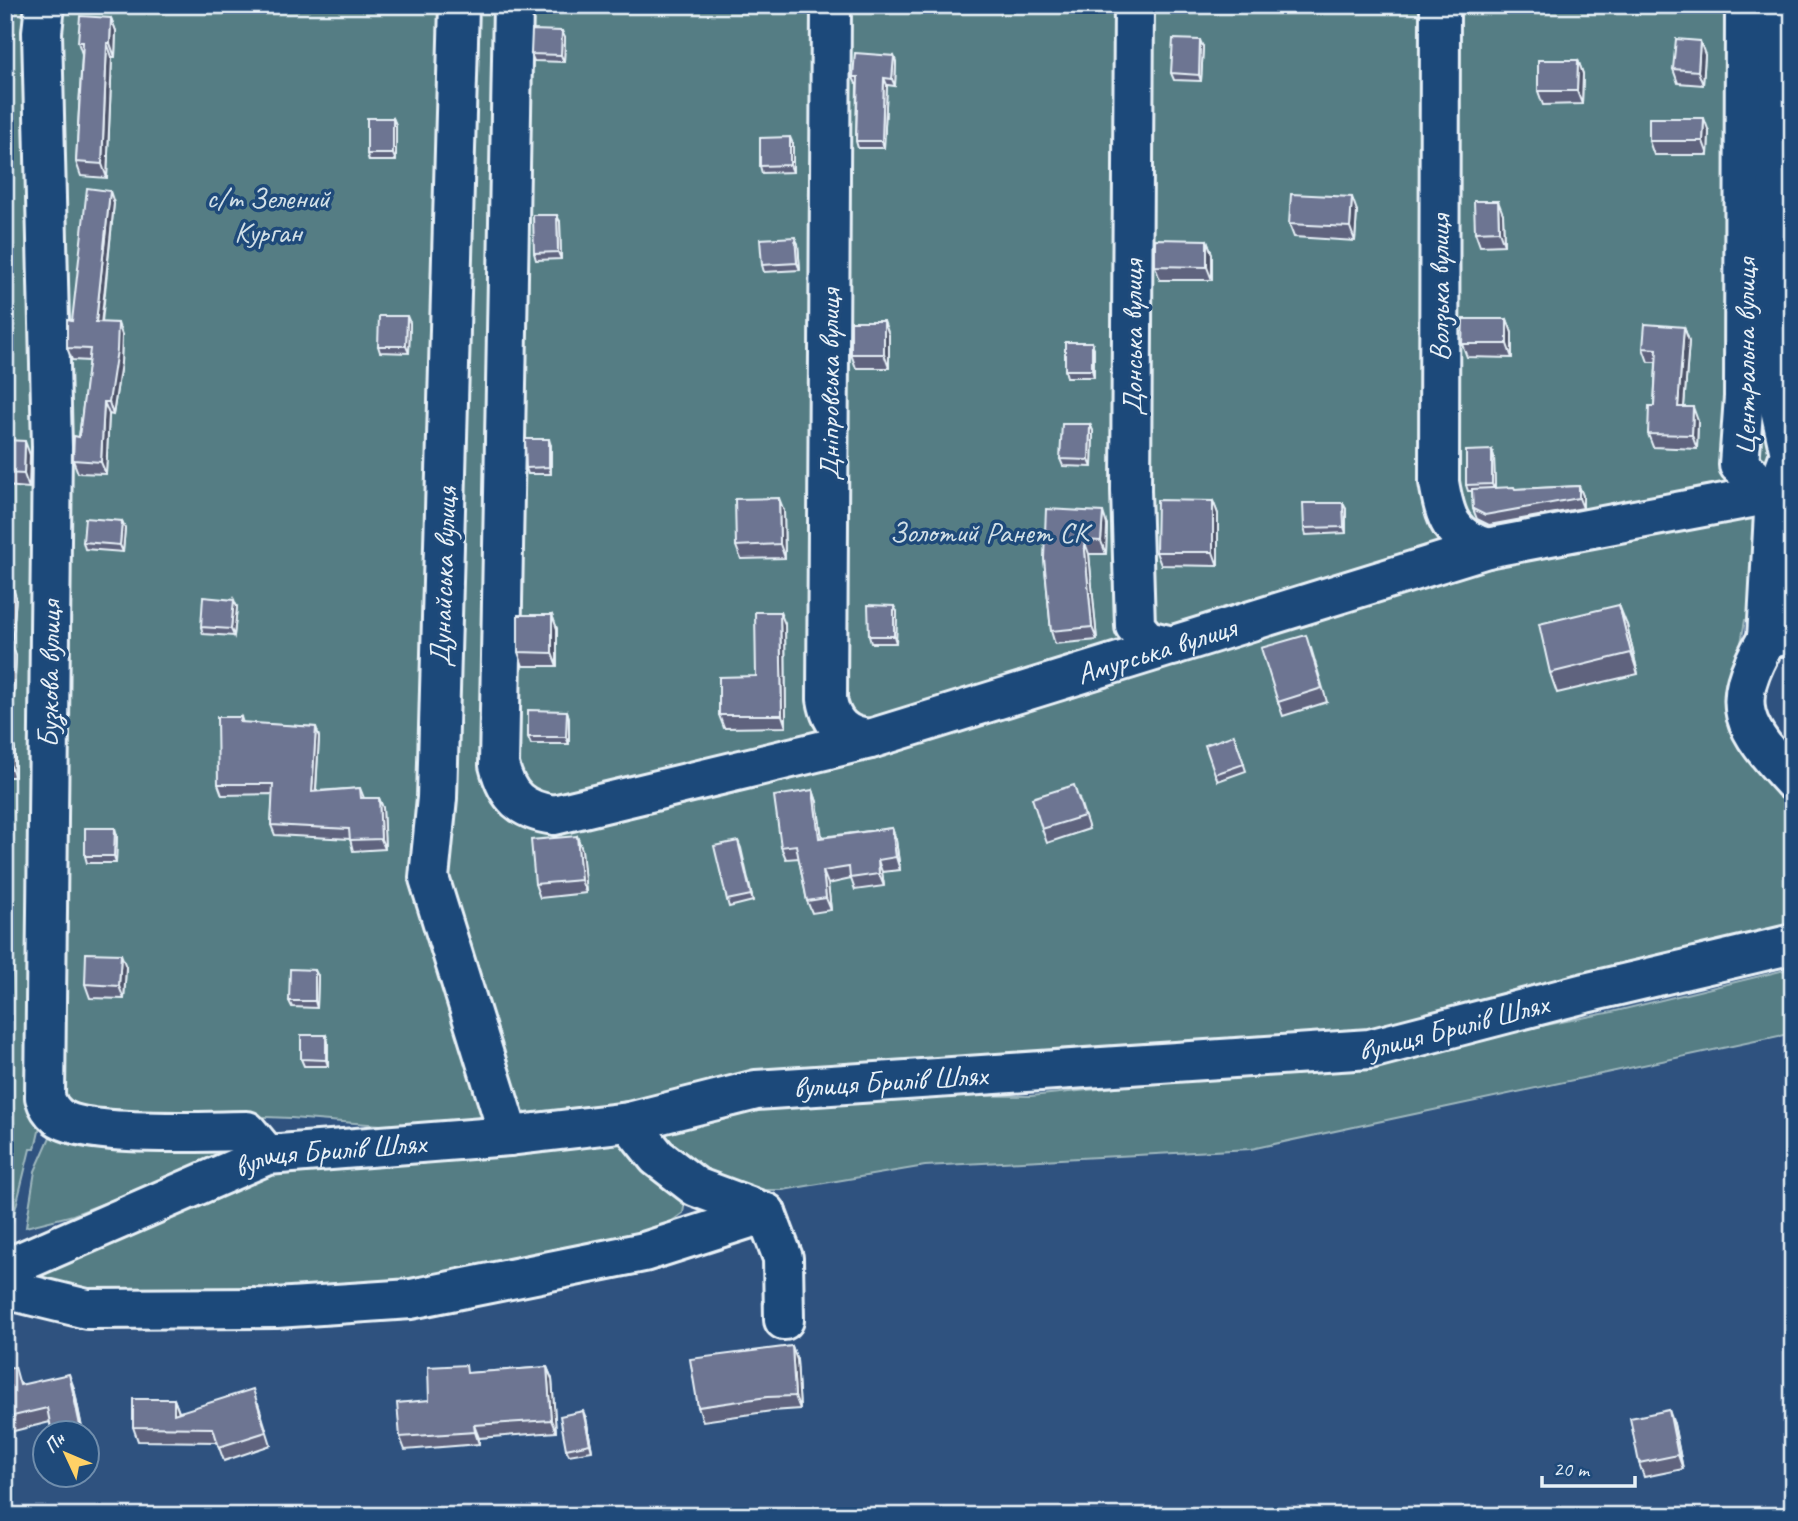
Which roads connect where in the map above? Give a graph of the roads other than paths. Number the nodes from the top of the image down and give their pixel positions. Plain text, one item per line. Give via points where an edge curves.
1 (45, 5) edge
2 (458, 5) edge
3 (513, 5) edge
4 (831, 5) edge
5 (1134, 5) edge
6 (1440, 5) edge
7 (1745, 5) edge
8 (1779, 5) edge
9 (1784, 493) edge
10 (1487, 548) junction
11 (1780, 636) edge
12 (1172, 646) junction
13 (870, 738) junction
14 (1793, 781) edge
15 (523, 806) joint
16 (1793, 944) edge
17 (629, 1122) junction
18 (509, 1136) junction
19 (267, 1155) junction
20 (766, 1213) junction
21 (5, 1269) edge
22 (5, 1289) edge
23 (783, 1320) dead end

1 - 19 street, Бузкова вулиця via 51,460 45,1097 55,1115 68,1122 141,1131 247,1131
2 - 18 street, Дунайська вулиця via 437,798 429,878
3 - 15 street, Дунайська вулиця via 499,765 511,794
4 - 13 street, Дніпровська вулиця via 827,699 835,723 857,738
5 - 12 street, Донська вулиця via 1131,490 1135,626 1147,640
6 - 10 street, Волзька вулиця via 1439,482 1452,528 1468,542
7 - 9 street, Центральна вулиця via 1744,397 1739,465
8 - 9 street, Центральна вулиця via 1776,391 1790,454
9 - 10 street, Амурська вулиця
9 - 11 street
10 - 12 street, Амурська вулиця
11 - 14 street via 1753,664 1745,685 1744,709 1751,731
12 - 13 street, Амурська вулиця
13 - 15 street, Амурська вулиця via 554,815
16 - 17 street, вулиця Брилів Шлях via 1370,1049 756,1090
17 - 18 street, вулиця Брилів Шлях
17 - 20 street via 657,1157 695,1187
18 - 19 street, вулиця Брилів Шлях
19 - 21 street, вулиця Брилів Шлях
20 - 22 street via 644,1252 411,1299 276,1308 88,1309
20 - 23 street via 783,1258

